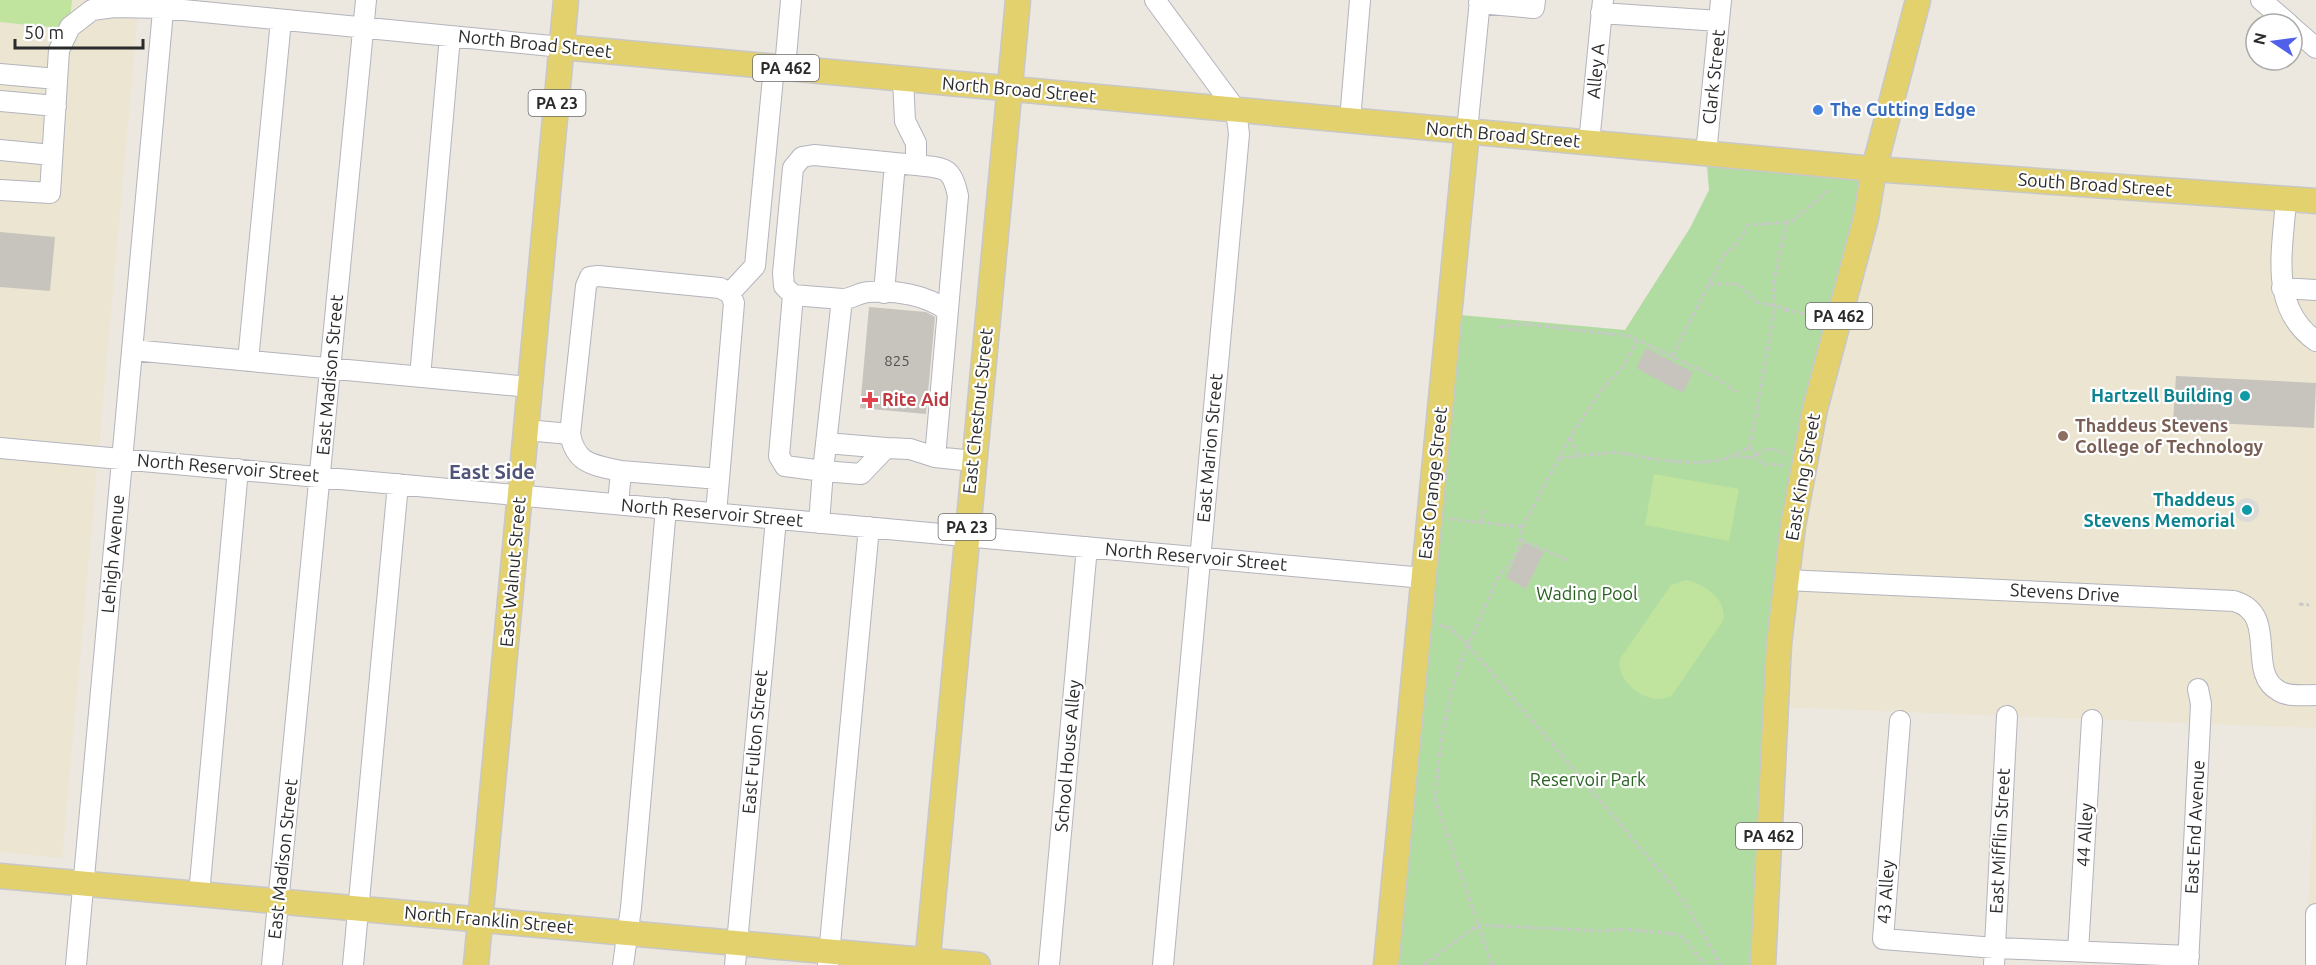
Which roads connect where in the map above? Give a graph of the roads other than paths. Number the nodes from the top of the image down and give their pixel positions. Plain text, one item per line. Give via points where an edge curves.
1 (366, 0) edge
2 (566, 0) edge
3 (791, 0) edge
4 (1018, 0) edge
5 (1155, 0) edge
6 (1360, 0) edge
7 (1535, 0) edge
8 (1721, 0) edge
9 (1918, 0) edge
10 (2261, 0) edge
11 (1479, 1) edge
12 (164, 4) edge
13 (1602, 7) edge
14 (2275, 12) edge
15 (281, 20) junction
16 (1719, 21) junction
17 (364, 28) junction
18 (450, 36) junction
19 (2304, 37) edge
20 (562, 47) junction
21 (2316, 48) edge
22 (779, 67) junction
23 (0, 74) edge
24 (57, 79) junction
25 (903, 79) junction
26 (1009, 89) junction
27 (0, 101) edge
28 (56, 106) junction
29 (1236, 110) junction
30 (1350, 120) junction
31 (1467, 131) junction
32 (1589, 143) junction
33 (0, 150) edge
34 (52, 154) junction
35 (1706, 154) junction
36 (895, 163) junction
37 (916, 165) junction
38 (1874, 169) junction
39 (0, 190) edge
40 (2286, 199) junction
41 (2316, 201) edge
42 (2282, 288) junction
43 (2316, 290) edge
44 (730, 293) junction
45 (884, 293) junction
46 (793, 295) junction
47 (847, 299) junction
48 (948, 311) junction
49 (2316, 341) edge
50 (132, 350) junction
51 (248, 361) junction
52 (331, 368) junction
53 (420, 377) junction
54 (530, 387) junction
55 (526, 430) junction
56 (570, 434) junction
57 (826, 443) junction
58 (0, 448) edge
59 (886, 448) junction
60 (935, 457) junction
61 (122, 459) junction
62 (973, 461) junction
63 (238, 469) junction
64 (621, 471) junction
65 (823, 471) junction
66 (320, 477) junction
67 (719, 479) junction
68 (398, 484) junction
69 (520, 495) junction
70 (618, 504) junction
71 (666, 508) junction
72 (716, 513) junction
73 (776, 519) junction
74 (819, 523) junction
75 (869, 527) junction
76 (966, 536) junction
77 (1087, 547) junction
78 (1200, 558) junction
79 (1424, 578) junction
80 (1786, 580) junction
81 (2198, 689) dead end
82 (2316, 695) edge
83 (2007, 716) dead end
84 (2092, 720) dead end
85 (1900, 721) dead end
86 (0, 876) edge
87 (83, 883) junction
88 (199, 894) junction
89 (279, 901) junction
90 (358, 908) junction
91 (2316, 914) edge
92 (481, 919) junction
93 (628, 933) junction
94 (2078, 951) junction
95 (736, 954) edge
96 (1994, 956) edge
97 (829, 958) edge
98 (2189, 960) edge
99 (2312, 960) edge
100 (927, 963) edge
101 (76, 965) edge
102 (272, 965) edge
103 (353, 965) edge
104 (476, 965) edge
105 (623, 965) edge
106 (978, 965) edge
107 (1049, 965) edge
108 (1163, 965) edge
109 (1386, 965) edge
110 (1762, 965) edge

1 - 17 street, East Madison Street
2 - 20 main road, East Walnut Street / PA 23
3 - 22 street
4 - 26 main road, East Chestnut Street / PA 23
5 - 29 street
6 - 30 street
7 - 11 street via 1534,8
8 - 16 street, Clark Street
9 - 38 main road, East King Street / PA 462
10 - 14 street
11 - 31 street, East Orange Street
12 - 15 street, North Broad Street
12 - 24 street, North Broad Street via 92,10 70,27 59,50
12 - 50 street, Lehigh Avenue
13 - 16 street
13 - 32 street, Alley A
15 - 17 street, North Broad Street
15 - 51 street
16 - 35 street, Clark Street
17 - 18 street, North Broad Street
17 - 52 street, East Madison Street
18 - 20 street, North Broad Street
18 - 53 street
19 - 21 street
20 - 22 main road, North Broad Street / PA 462
20 - 54 main road, East Walnut Street / PA 23
22 - 25 main road, North Broad Street / PA 462
22 - 44 street via 755,266
23 - 24 street
24 - 28 street, North Broad Street
25 - 26 main road, North Broad Street / PA 462
25 - 37 street via 905,121 916,143
26 - 29 main road, North Broad Street / PA 462
26 - 62 main road, East Chestnut Street / PA 23
27 - 28 street
28 - 34 street, North Broad Street
29 - 30 main road, North Broad Street / PA 462
29 - 78 street, East Marion Street via 1239,141
30 - 31 main road, North Broad Street / PA 462
31 - 32 main road, North Broad Street / PA 462
31 - 79 main road, East Orange Street
32 - 35 main road, North Broad Street / PA 462
33 - 34 street
34 - 39 street, North Broad Street via 50,193
35 - 38 main road, North Broad Street / PA 462
36 - 37 street
36 - 45 street
36 - 46 street via 802,157 793,168 783,273 784,286
37 - 48 street via 944,168 954,177 958,196
38 - 40 main road, South Broad Street
38 - 80 main road, East King Street / PA 462 via 1866,218 1803,463
40 - 41 main road, South Broad Street
40 - 42 street
42 - 43 street
42 - 49 street via 2296,324
44 - 56 street via 720,288 590,277
44 - 67 street via 734,303
45 - 47 street via 867,292
45 - 48 street via 934,301
46 - 47 street
46 - 65 street via 779,456 785,466
47 - 57 street
48 - 60 street
50 - 51 street
50 - 61 street, Lehigh Avenue
51 - 52 street
52 - 53 street
52 - 66 street, East Madison Street
53 - 54 street
54 - 55 main road, East Walnut Street / PA 23
55 - 56 street
55 - 69 main road, East Walnut Street / PA 23
56 - 64 street via 573,448 587,464
57 - 59 street
57 - 65 street
58 - 61 street, North Reservoir Street
59 - 60 street via 910,449
59 - 65 street via 861,474
60 - 62 street
61 - 63 street, North Reservoir Street
61 - 87 street, Lehigh Avenue
62 - 76 main road, East Chestnut Street / PA 23
63 - 66 street, North Reservoir Street
63 - 88 street
64 - 67 street
64 - 70 street
65 - 74 street
66 - 68 street, North Reservoir Street
66 - 89 street, East Madison Street
67 - 72 street
68 - 69 street, North Reservoir Street
68 - 90 street
69 - 70 street, North Reservoir Street
69 - 92 main road, East Walnut Street / PA 23
70 - 71 street, North Reservoir Street
71 - 72 street, North Reservoir Street
71 - 93 street
72 - 73 street, North Reservoir Street
73 - 74 street, North Reservoir Street
73 - 95 street, East Fulton Street
74 - 75 street, North Reservoir Street
75 - 76 street, North Reservoir Street
75 - 97 street
76 - 77 street, North Reservoir Street
76 - 100 main road, East Chestnut Street / PA 23
77 - 78 street, North Reservoir Street
77 - 107 street, School House Alley
78 - 79 street, North Reservoir Street
78 - 108 street, East Marion Street
79 - 109 main road, East Orange Street
80 - 82 street, Stevens Drive via 2234,601 2244,606 2259,625 2262,668 2280,693
80 - 110 main road, East King Street / PA 462
81 - 98 street, East End Avenue via 2201,704
83 - 96 street, East Mifflin Street
84 - 94 street, 44 Alley
85 - 96 street, 43 Alley via 1883,939
86 - 87 main road, North Franklin Street
87 - 88 main road, North Franklin Street
87 - 101 street, Lehigh Avenue
88 - 89 main road, North Franklin Street
89 - 90 main road, North Franklin Street
89 - 102 street, East Madison Street
90 - 92 main road, North Franklin Street
90 - 103 street
91 - 99 street
92 - 93 main road, North Franklin Street
92 - 104 main road, East Walnut Street / PA 23
93 - 95 main road, North Franklin Street
93 - 105 street
94 - 96 street, 43 Alley
94 - 98 street, 43 Alley
95 - 97 main road, North Franklin Street
97 - 100 main road, North Franklin Street
100 - 106 main road, North Franklin Street

